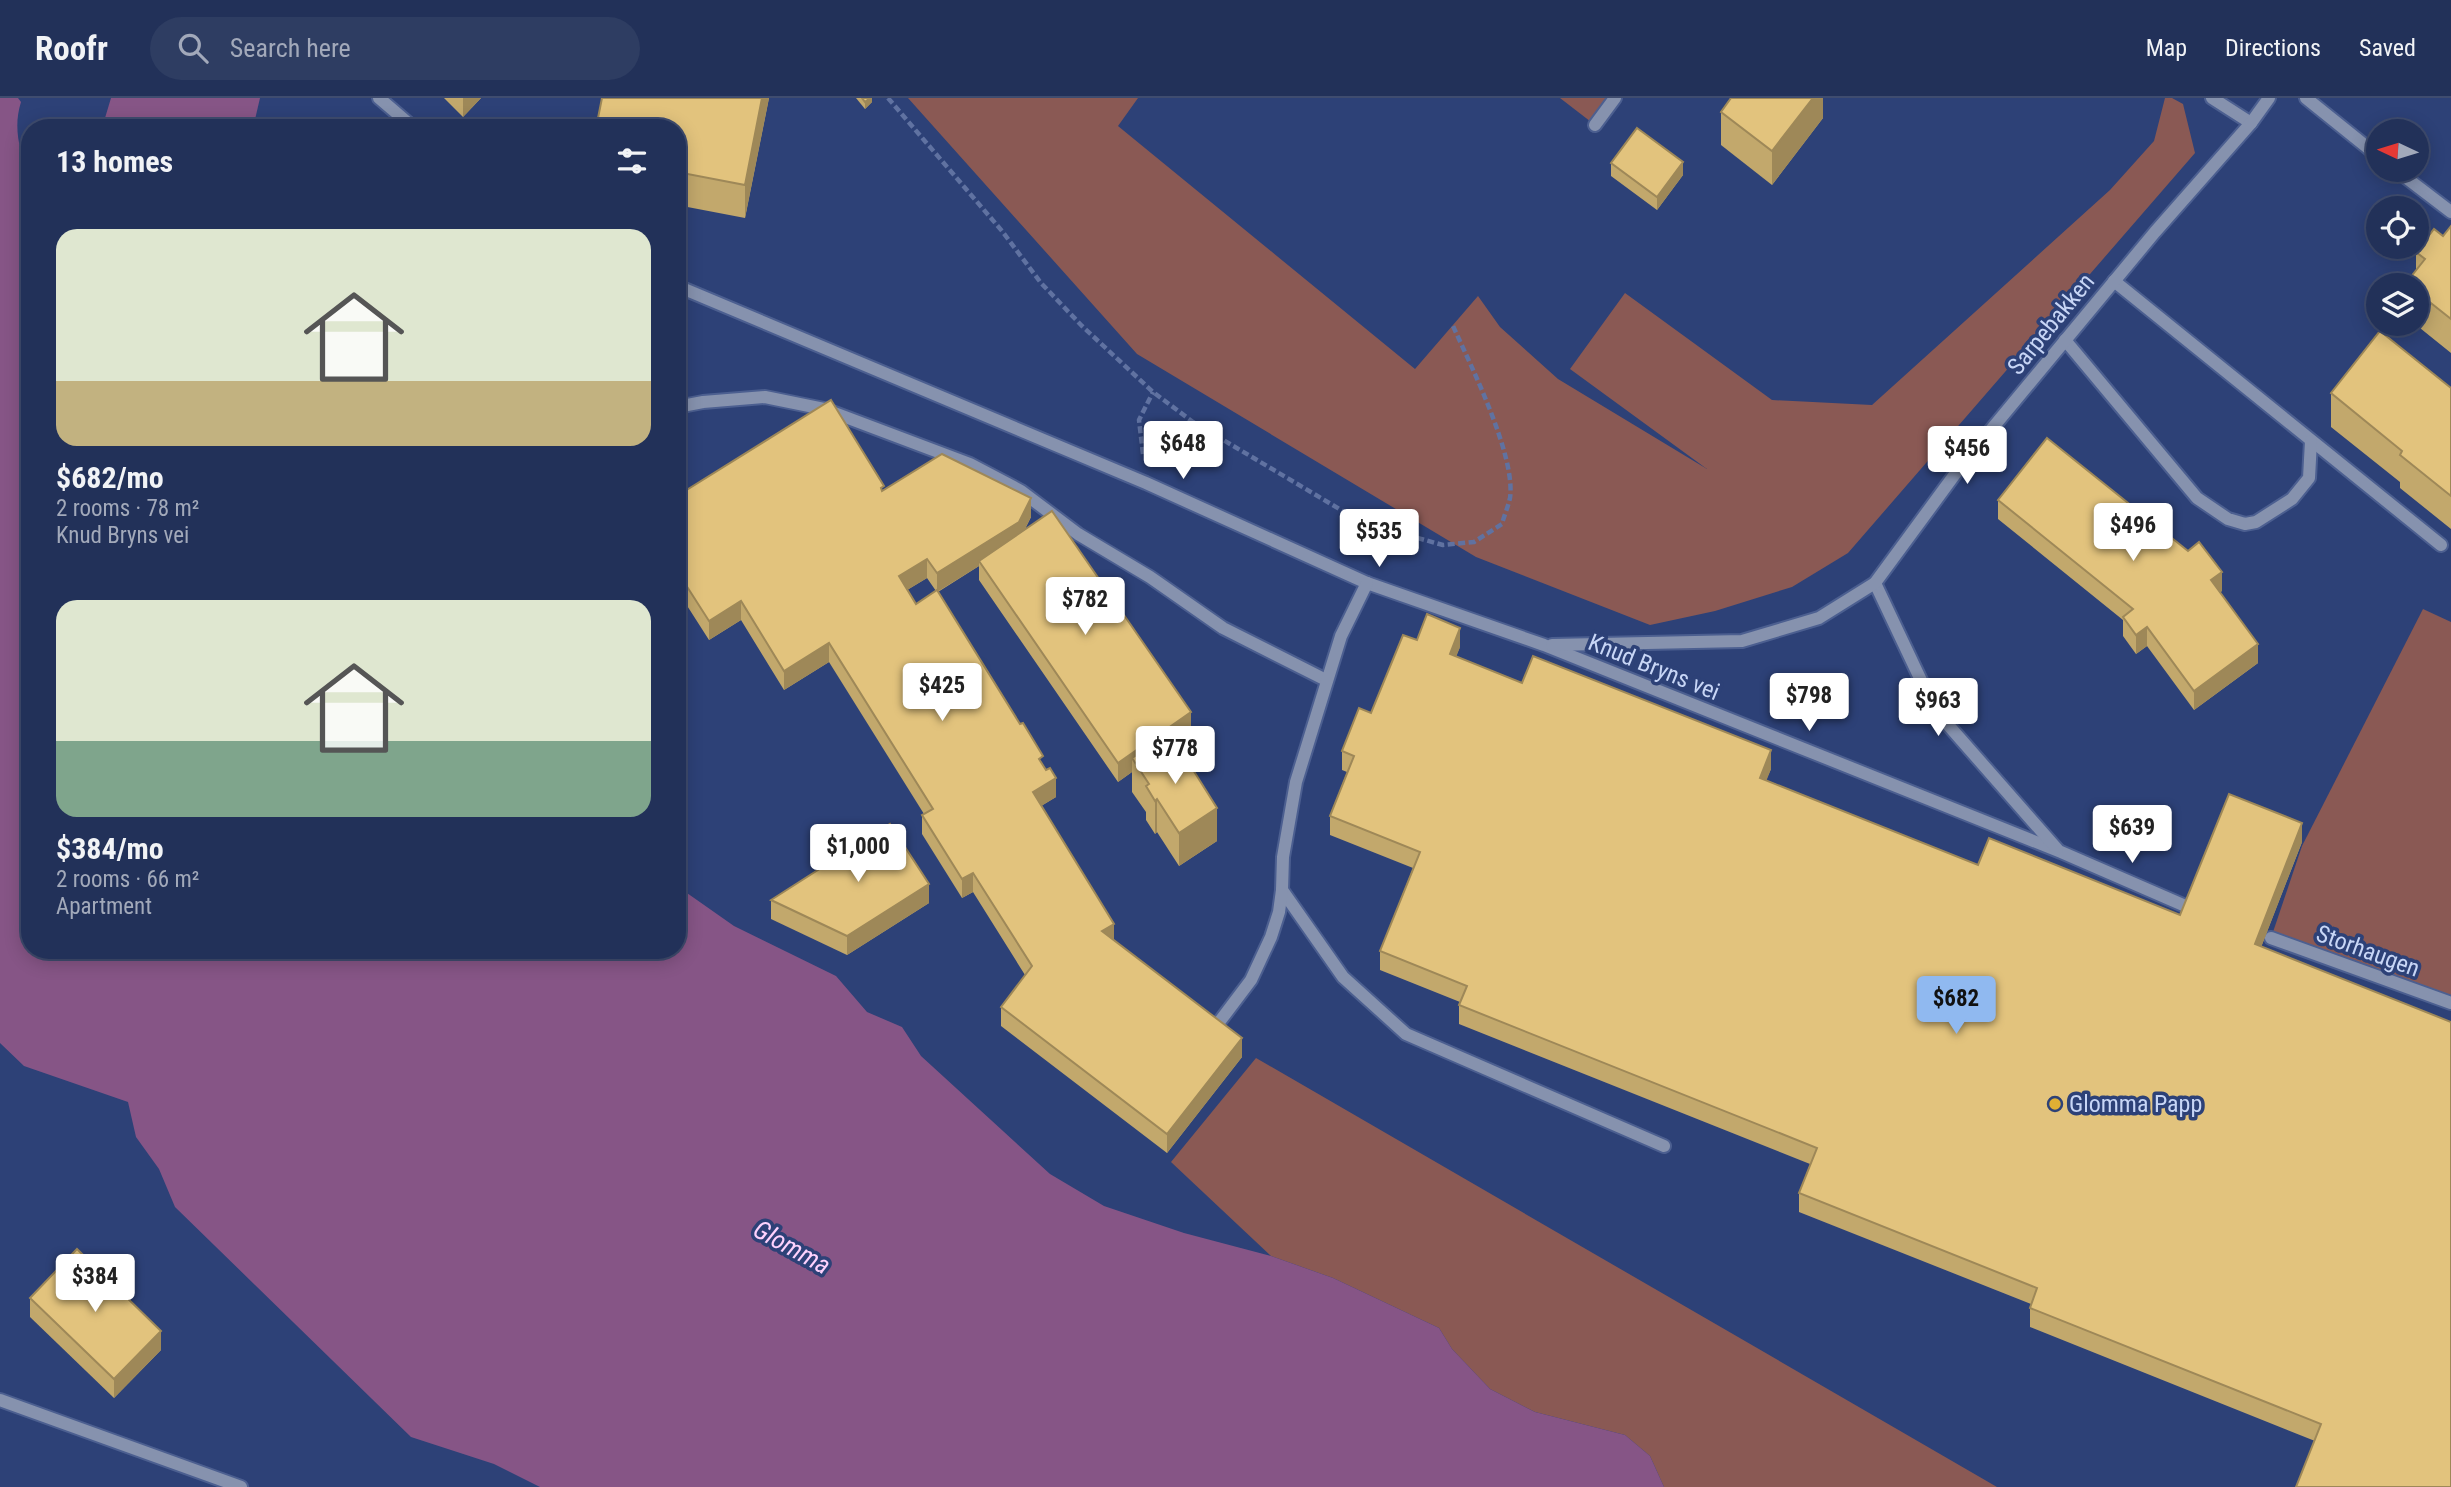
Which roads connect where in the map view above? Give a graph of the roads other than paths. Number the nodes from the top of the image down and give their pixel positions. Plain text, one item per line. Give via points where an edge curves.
1 (379, 98) edge
2 (1615, 98) edge
3 (2212, 98) edge
4 (2269, 98) edge
5 (2306, 98) edge
6 (404, 119) edge
7 (2251, 123) junction
8 (1595, 125) dead end
9 (2366, 146) edge
10 (2412, 182) edge
11 (2451, 212) edge
12 (2114, 281) junction
13 (686, 289) edge
14 (2065, 340) junction
15 (686, 405) edge
16 (2311, 440) junction
17 (2441, 545) dead end
18 (1367, 583) junction
19 (1875, 583) junction
20 (1544, 645) junction
21 (1326, 680) junction
22 (2061, 852) junction
23 (1282, 890) junction
24 (2190, 908) edge
25 (2271, 938) edge
26 (2451, 1003) edge
27 (1220, 1021) edge
28 (1664, 1146) dead end
29 (0, 1400) edge
30 (240, 1487) edge

1 - 6 street
2 - 8 street
3 - 7 street
4 - 7 street, Sarpebakken
5 - 9 street
7 - 12 street, Sarpebakken
10 - 11 street
12 - 14 street, Sarpebakken
12 - 16 street
13 - 18 street, Knud Bryns vei via 1146,483
14 - 16 street via 2197,498 2228,519 2256,522 2292,499 2309,478
14 - 19 street, Sarpebakken via 1961,466
15 - 21 street via 765,397 824,409 970,464 1021,491 1223,628
16 - 17 street
18 - 20 street, Knud Bryns vei
18 - 21 street
19 - 20 street, Sarpebakken via 1819,618 1742,641
19 - 22 street via 1935,710
20 - 22 street, Knud Bryns vei
21 - 23 street via 1290,809
22 - 24 street
23 - 27 street via 1279,912 1251,980
23 - 28 street via 1343,977 1406,1034
25 - 26 street, Storhaugen
29 - 30 street

